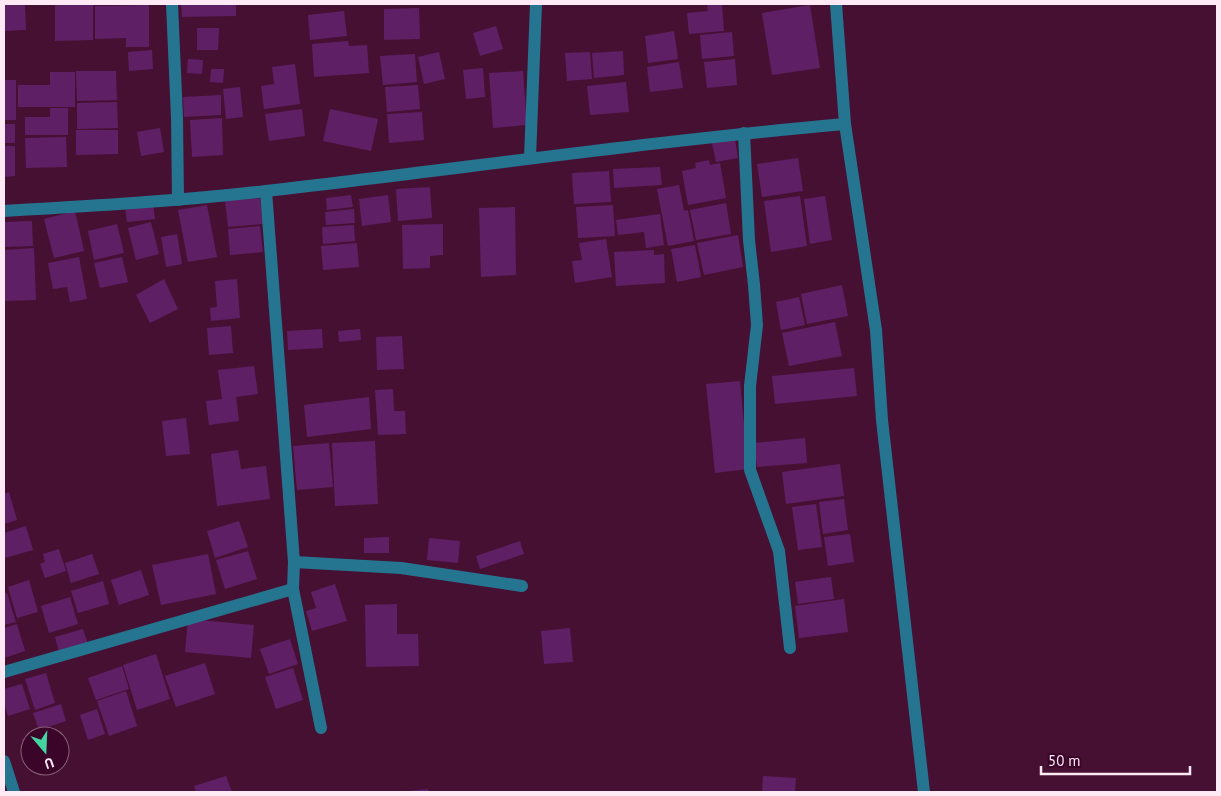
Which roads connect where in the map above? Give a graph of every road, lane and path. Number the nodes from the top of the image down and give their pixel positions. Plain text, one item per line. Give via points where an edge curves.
1 (172, 4) edge
2 (536, 4) edge
3 (836, 4) edge
4 (845, 124) junction
5 (744, 133) junction
6 (530, 158) junction
7 (266, 191) junction
8 (178, 200) junction
9 (4, 211) edge
10 (294, 562) junction
11 (522, 586) dead end
12 (293, 589) junction
13 (790, 648) dead end
14 (4, 672) edge
15 (321, 728) dead end
16 (4, 761) edge
17 (9, 787) edge
18 (924, 792) edge

1 - 8 street
2 - 6 street
3 - 4 street
4 - 5 street
4 - 18 street via 876,330 882,420
5 - 6 street
5 - 13 street via 757,324 750,386 750,470 779,552
6 - 7 street
7 - 8 street
7 - 10 street
8 - 9 street
10 - 11 street via 401,568
10 - 12 street
12 - 14 street
12 - 15 street
16 - 17 street

